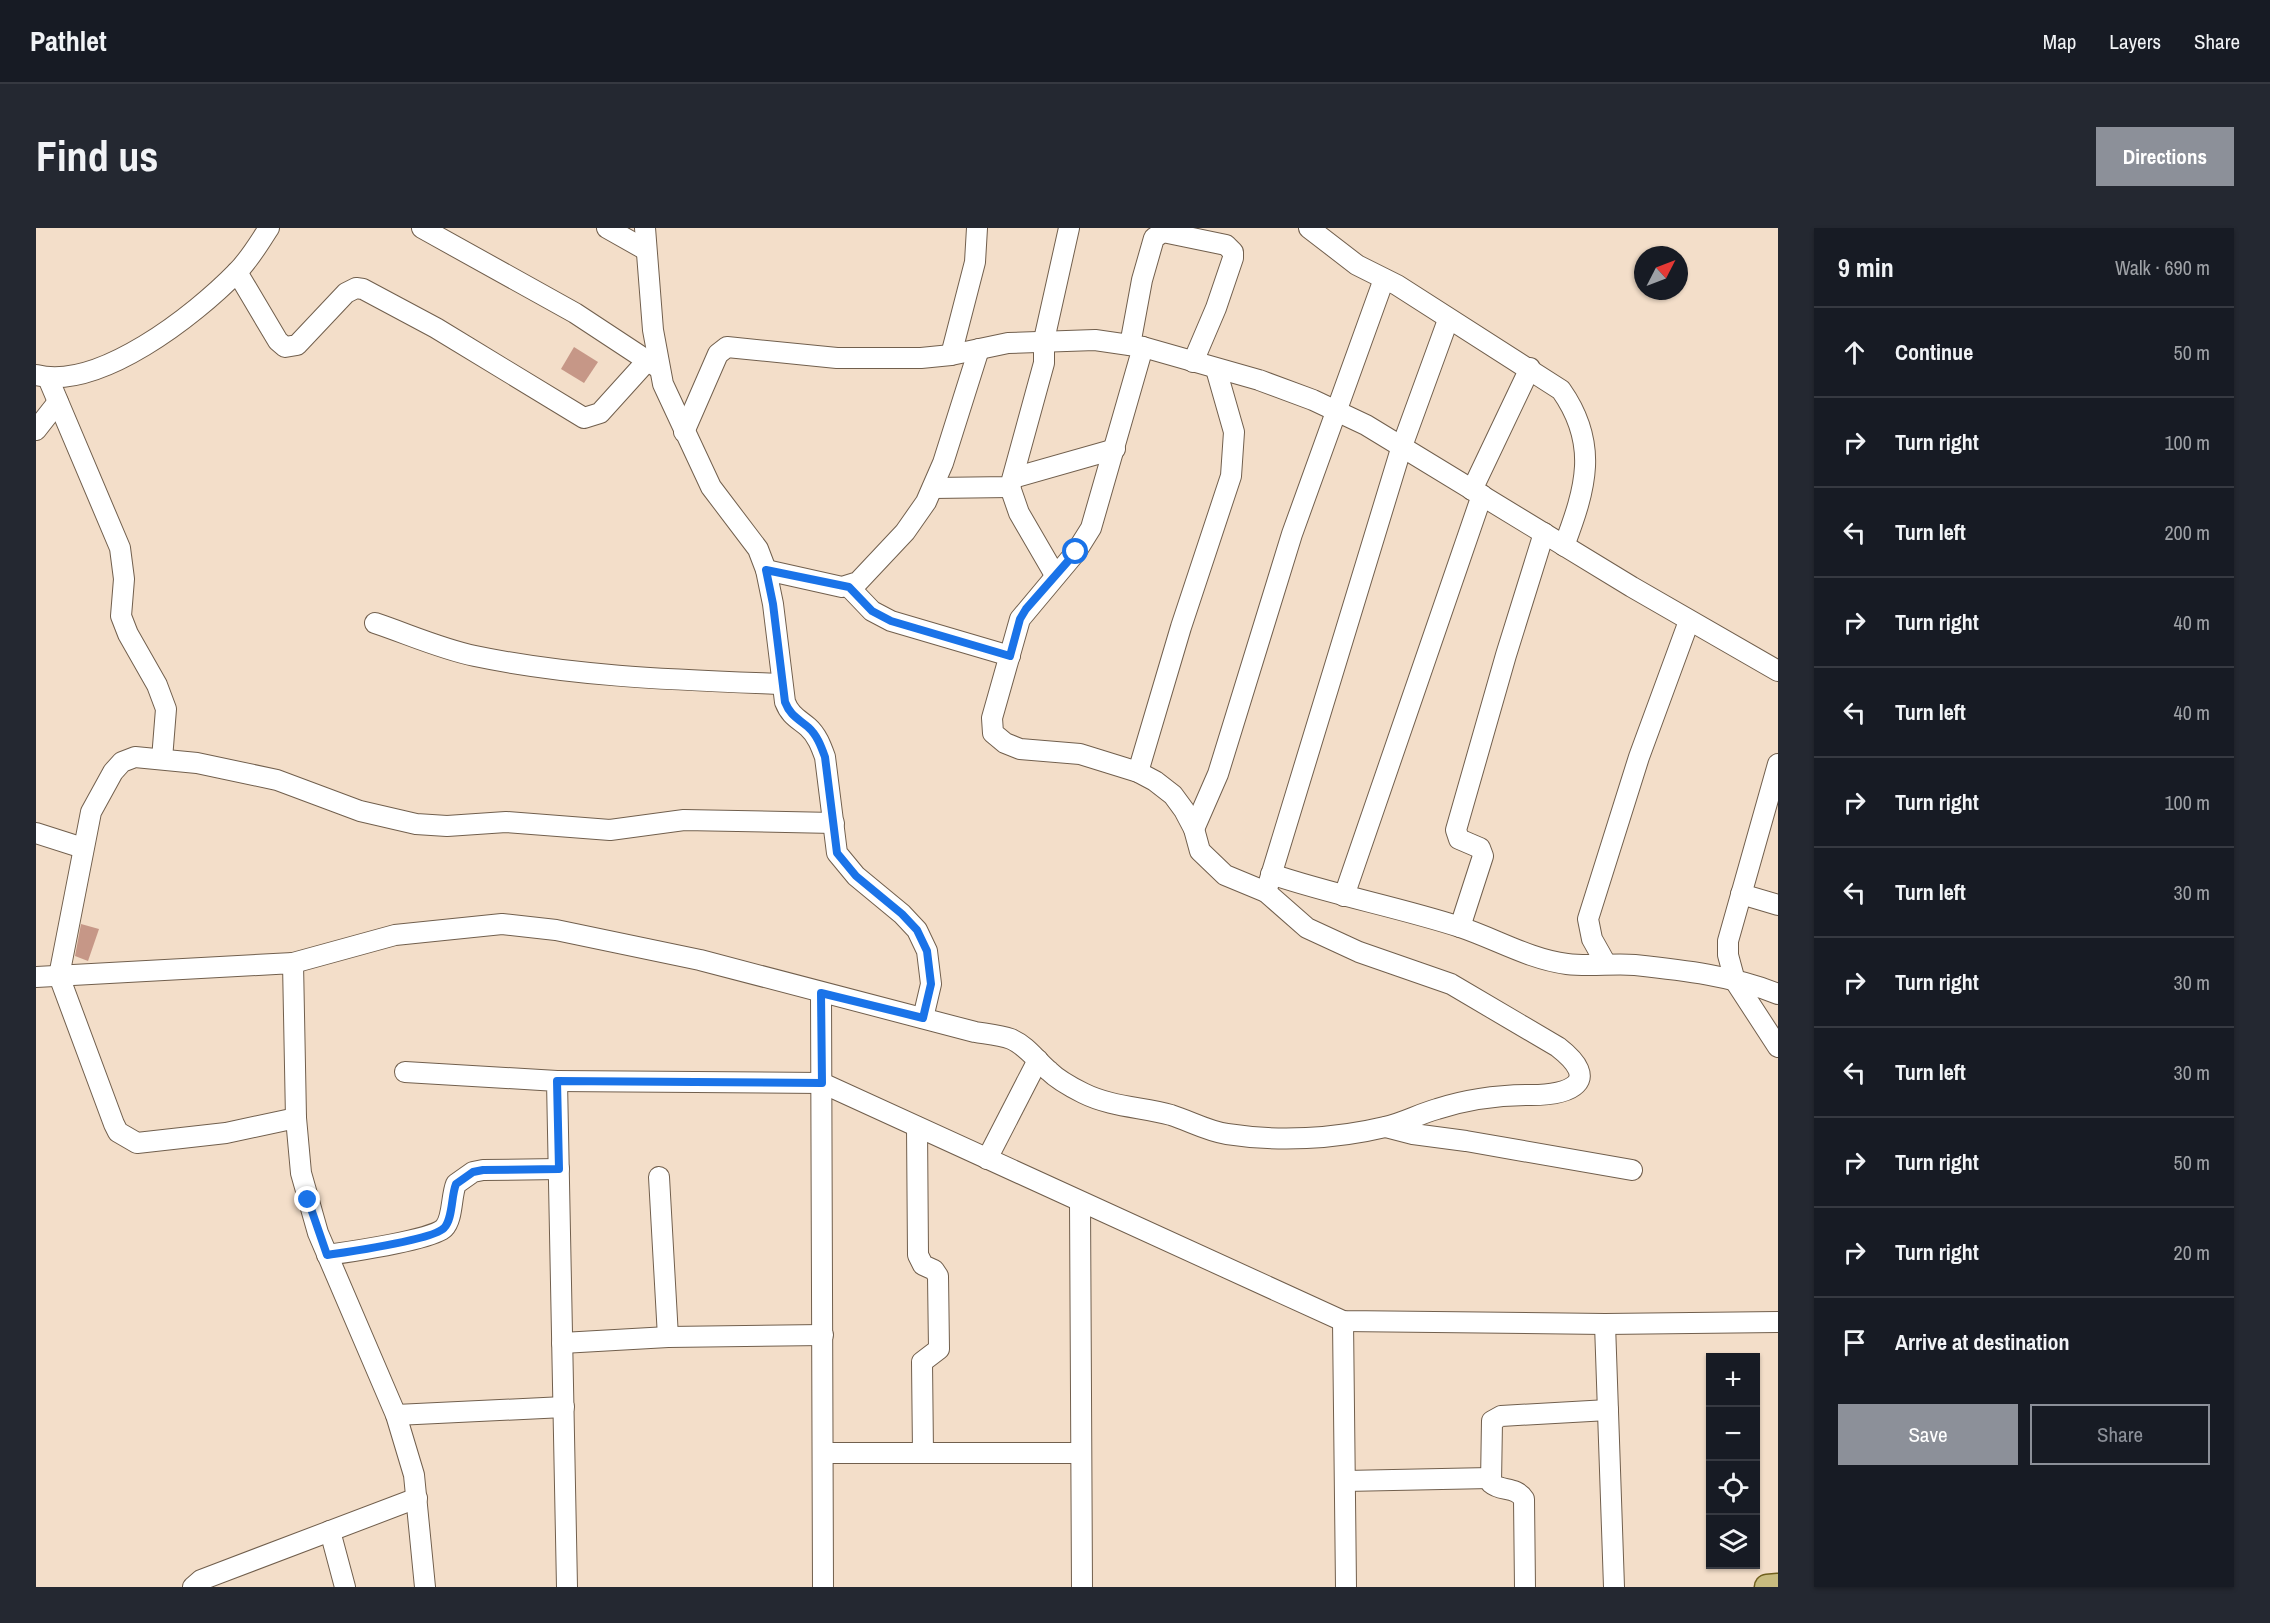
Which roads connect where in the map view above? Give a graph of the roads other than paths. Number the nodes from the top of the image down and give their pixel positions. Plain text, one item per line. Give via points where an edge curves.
1 (269, 228) edge
2 (422, 228) edge
3 (608, 228) edge
4 (645, 228) edge
5 (977, 228) edge
6 (1069, 228) edge
7 (1309, 228) edge
8 (646, 250) junction
9 (237, 272) junction
10 (1384, 279) junction
11 (1448, 320) junction
12 (1044, 340) junction
13 (1137, 346) junction
14 (979, 349) junction
15 (951, 355) junction
16 (1193, 362) junction
17 (653, 365) junction
18 (1530, 368) junction
19 (1216, 369) junction
20 (42, 376) edge
21 (58, 402) junction
22 (1335, 410) junction
23 (36, 430) edge
24 (684, 432) junction
25 (1115, 449) junction
26 (1401, 449) junction
27 (1011, 482) junction
28 (933, 488) junction
29 (1477, 493) junction
30 (1544, 533) junction
31 (1563, 546) junction
32 (766, 570) junction
33 (1055, 575) junction
34 (849, 587) junction
35 (1689, 621) junction
36 (375, 623) dead end
37 (1010, 656) junction
38 (1778, 670) edge
39 (781, 684) junction
40 (162, 759) junction
41 (1778, 764) edge
42 (1138, 772) junction
43 (834, 823) junction
44 (1194, 829) junction
45 (36, 834) edge
46 (83, 848) junction
47 (1268, 883) junction
48 (1741, 894) junction
49 (1344, 896) junction
50 (1778, 905) edge
51 (1460, 927) junction
52 (293, 963) junction
53 (1606, 964) junction
54 (59, 976) junction
55 (36, 977) edge
56 (1735, 981) junction
57 (821, 993) junction
58 (1778, 994) edge
59 (923, 1018) junction
60 (1778, 1047) edge
61 (1038, 1060) junction
62 (405, 1072) dead end
63 (557, 1081) junction
64 (822, 1083) junction
65 (296, 1118) junction
66 (917, 1127) junction
67 (1386, 1127) junction
68 (987, 1159) junction
69 (559, 1169) junction
70 (1632, 1170) dead end
71 (659, 1177) dead end
72 (1080, 1202) junction
73 (327, 1255) junction
74 (1343, 1321) junction
75 (1778, 1322) edge
76 (1605, 1324) junction
77 (823, 1335) junction
78 (668, 1337) junction
79 (562, 1343) junction
80 (564, 1407) junction
81 (1608, 1410) junction
82 (396, 1415) junction
83 (823, 1453) junction
84 (923, 1453) junction
85 (1081, 1453) junction
86 (1490, 1478) junction
87 (1345, 1481) junction
88 (417, 1498) junction
89 (330, 1531) junction
90 (1778, 1586) edge
91 (193, 1587) edge
92 (345, 1587) edge
93 (425, 1587) edge
94 (567, 1587) edge
95 (823, 1587) edge
96 (1082, 1587) edge
97 (1346, 1587) edge
98 (1526, 1587) edge
99 (1614, 1587) edge
100 (1767, 1587) edge

1 - 9 street
2 - 17 street via 575,313
3 - 8 street
4 - 8 street
5 - 15 street via 975,262
6 - 12 street
7 - 10 street via 1358,265
8 - 17 street
9 - 17 street via 285,348 297,345 346,293 363,289 436,328 584,418 600,413
9 - 20 street via 139,351 91,371
10 - 11 street
10 - 22 street
11 - 18 street
11 - 26 street
12 - 13 street via 1095,340
12 - 14 street
12 - 27 street via 1044,363
13 - 16 street
13 - 16 street via 1142,280 1154,238 1163,232 1226,245 1233,258
13 - 25 street
14 - 15 street
14 - 28 street
15 - 24 street via 837,358 727,347 718,354
16 - 19 street
17 - 24 street
18 - 29 street
18 - 31 street via 1561,390 1573,407 1585,448 1586,476 1580,503
19 - 22 street via 1259,380
19 - 42 street via 1234,432 1231,476
20 - 21 street
21 - 23 street
21 - 40 street via 120,548 124,579 121,616 166,709
22 - 26 street
22 - 44 street via 1218,774
24 - 32 street via 711,487 758,549
25 - 27 street
25 - 33 street via 1091,528
26 - 29 street
26 - 47 street
27 - 28 street
27 - 33 street via 1019,513
28 - 34 street via 910,526
29 - 30 street
29 - 49 street
30 - 31 street
30 - 51 street via 1456,830 1459,839 1480,848 1483,856
31 - 35 street
32 - 34 street
32 - 39 street
33 - 37 street via 1020,619
34 - 37 street via 872,611 891,621
35 - 38 street
35 - 53 street via 1639,757 1588,919 1592,939
36 - 39 street via 474,656 549,668 678,680
37 - 42 street via 992,718 993,733 1020,749 1080,754
39 - 43 street via 790,714 810,728 820,742
40 - 43 street via 277,780 360,811 416,824 506,822 610,830 684,820
40 - 46 street via 135,757 122,762 113,772 91,812
41 - 48 street
42 - 44 street via 1173,795
43 - 59 street via 837,853 843,863 902,914 917,930 927,951 931,984
44 - 47 street via 1200,851 1210,863 1241,884
45 - 46 street
46 - 54 street
47 - 49 street
47 - 67 street via 1307,928 1334,942 1451,984 1558,1047 1579,1070 1576,1084 1561,1094 1499,1095 1469,1100
48 - 50 street
48 - 56 street via 1728,941
49 - 51 street
51 - 53 street via 1545,960
52 - 54 street
52 - 57 street via 395,935 502,924 556,930 700,960
52 - 65 street
53 - 56 street
54 - 55 street
54 - 65 street via 114,1124 125,1137 137,1143 226,1133
56 - 58 street
56 - 60 street
57 - 59 street
57 - 64 street
59 - 61 street via 1012,1040
61 - 67 street via 1050,1073 1086,1095 1173,1116 1226,1134 1323,1137
61 - 68 street
62 - 63 street
63 - 64 street
63 - 69 street
64 - 66 street
64 - 77 street
65 - 73 street via 301,1173
66 - 68 street
66 - 84 street via 918,1255 923,1265 938,1276 939,1349 922,1362
67 - 70 street
68 - 72 street
69 - 73 street via 473,1172 456,1184 448,1222 441,1231
69 - 79 street
71 - 78 street
72 - 74 street
72 - 85 street
73 - 82 street
74 - 76 street
74 - 87 street
75 - 76 street
76 - 81 street
77 - 78 street
77 - 83 street
78 - 79 street
79 - 80 street
80 - 82 street
80 - 94 street
81 - 86 street via 1497,1417 1491,1424
81 - 99 street
82 - 88 street
83 - 84 street
83 - 95 street
84 - 85 street
85 - 96 street
86 - 87 street
86 - 98 street via 1493,1486 1516,1491 1524,1499
87 - 97 street
88 - 89 street
88 - 93 street
89 - 91 street via 201,1580
89 - 92 street
90 - 100 main road

